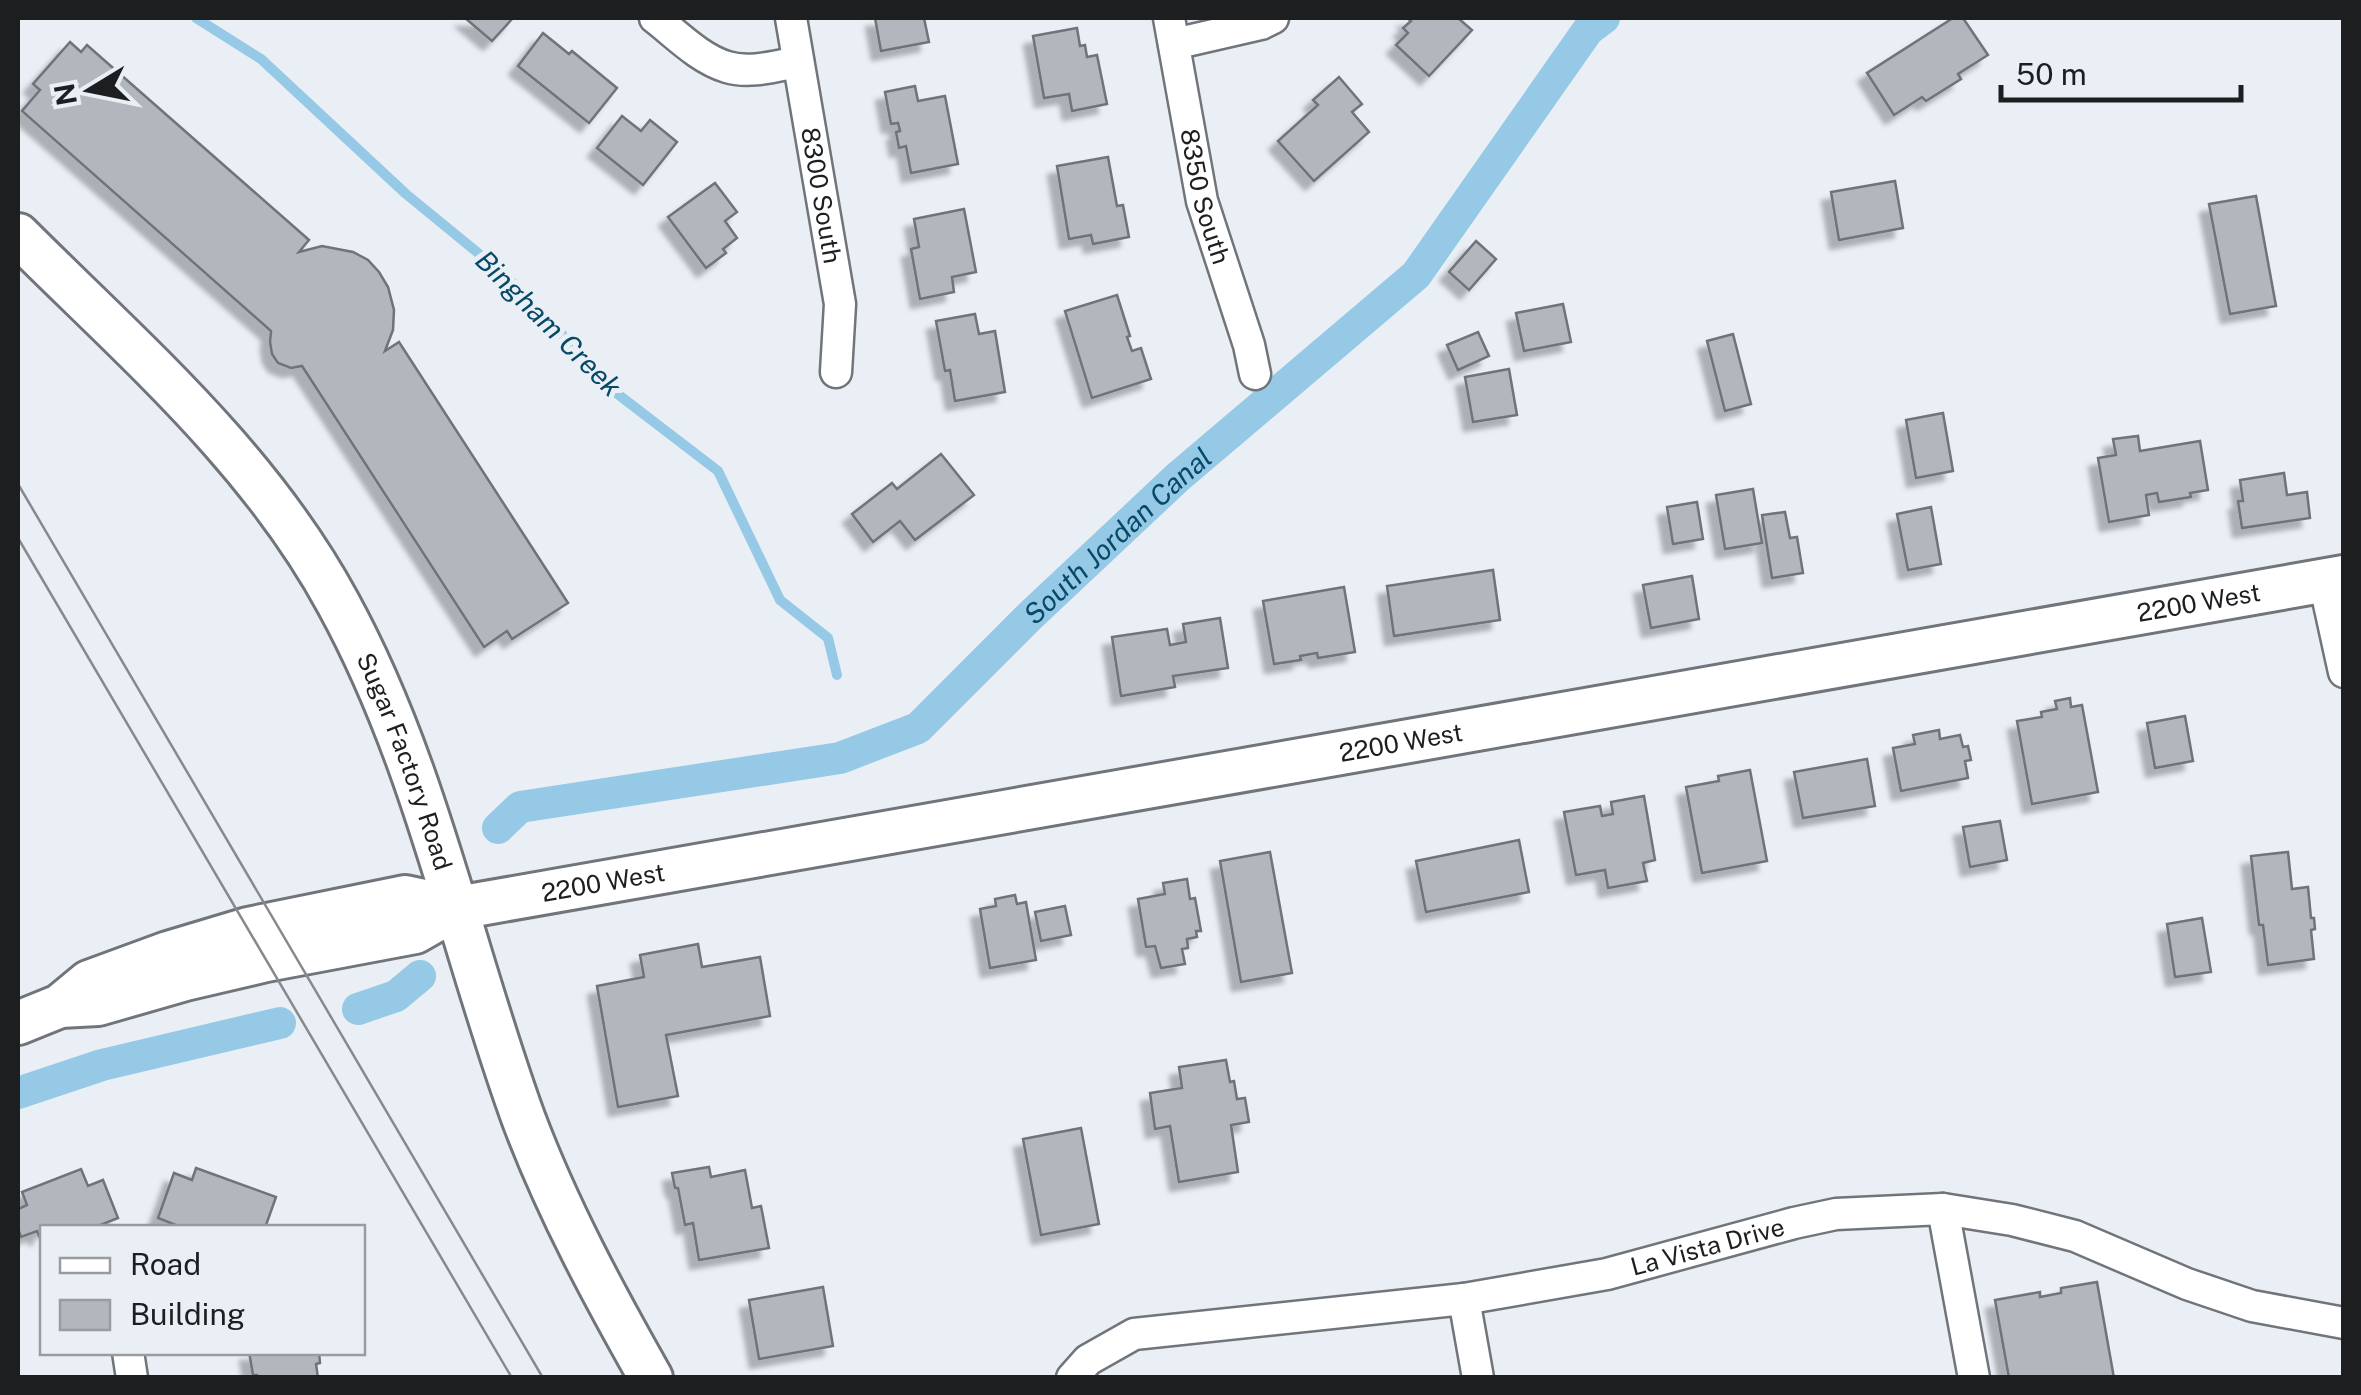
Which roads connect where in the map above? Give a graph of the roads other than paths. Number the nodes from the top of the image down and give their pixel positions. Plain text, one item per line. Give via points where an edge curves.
1 (655, 18) edge
2 (790, 18) edge
3 (1273, 18) edge
4 (1172, 31) edge
5 (798, 62) junction
6 (18, 234) edge
7 (836, 372) dead end
8 (1255, 374) dead end
9 (2334, 579) edge
10 (2344, 672) edge
11 (458, 908) junction
12 (18, 1022) edge
13 (1943, 1209) junction
14 (1464, 1298) junction
15 (2344, 1323) edge
16 (651, 1378) edge
17 (1072, 1378) edge
18 (1478, 1378) edge
19 (1974, 1378) edge

1 - 5 street via 729,68
2 - 5 street, 8300 South
3 - 4 street
4 - 8 street, 8350 South via 1202,201
5 - 7 street, 8300 South via 840,304
6 - 11 street, Sugar Factory Road via 202,416 314,561 380,684
9 - 10 street
9 - 11 street, 2200 West
11 - 12 street, 2200 West via 405,897 248,930 88,982 60,1006
11 - 16 street, Sugar Factory Road via 525,1122 584,1254
13 - 14 street, La Vista Drive via 1836,1214 1607,1274
13 - 15 street, La Vista Drive via 2074,1236 2252,1306
13 - 19 street
14 - 17 street, La Vista Drive via 1134,1334 1088,1360
14 - 18 street

